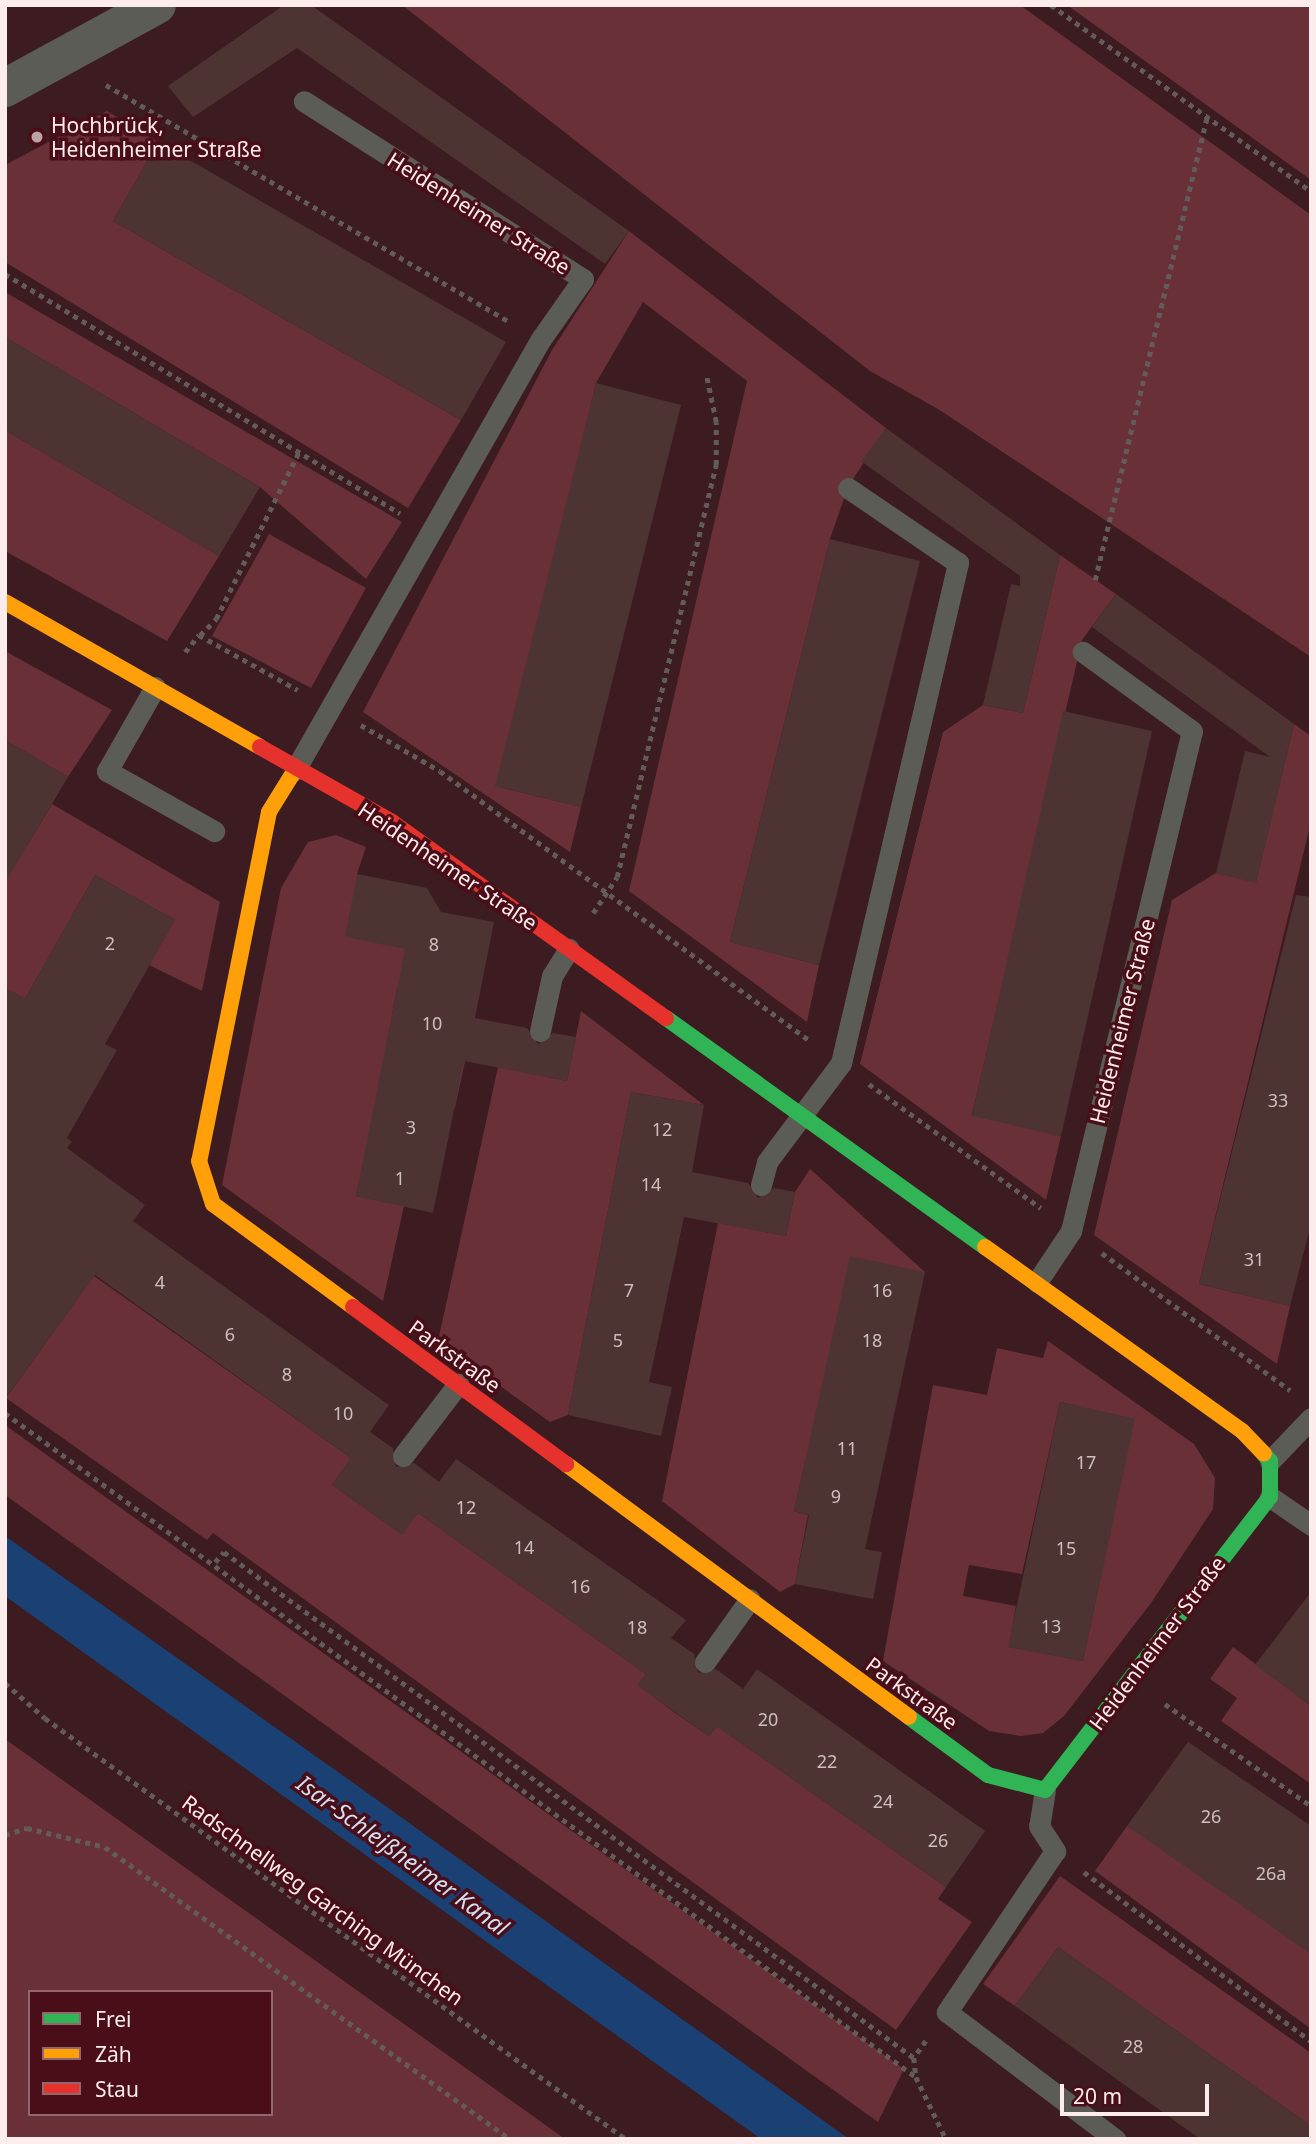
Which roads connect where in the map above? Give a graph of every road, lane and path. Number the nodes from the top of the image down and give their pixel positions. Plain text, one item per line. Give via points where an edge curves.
1 (156, 5) edge
2 (1051, 5) edge
3 (102, 81) dead end
4 (5, 88) edge
5 (304, 101) dead end
6 (1207, 117) junction
7 (1311, 191) edge
8 (5, 274) edge
9 (541, 339) junction
10 (706, 374) dead end
11 (299, 452) junction
12 (848, 488) dead end
13 (434, 534) junction
14 (1095, 580) dead end
15 (5, 602) edge
16 (199, 635) junction
17 (1083, 652) dead end
18 (155, 687) junction
19 (331, 707) junction
20 (295, 770) junction
21 (214, 831) dead end
22 (607, 893) junction
23 (569, 949) junction
24 (540, 1031) dead end
25 (841, 1063) junction
26 (802, 1114) junction
27 (761, 1185) dead end
28 (1072, 1231) junction
29 (1037, 1283) junction
30 (458, 1384) junction
31 (1300, 1397) dead end
32 (5, 1413) edge
33 (1311, 1418) edge
34 (403, 1455) dead end
35 (1270, 1461) junction
36 (1269, 1497) junction
37 (1311, 1525) edge
38 (215, 1562) junction
39 (750, 1600) junction
40 (705, 1662) dead end
41 (1130, 1679) junction
42 (5, 1683) edge
43 (1045, 1790) junction
44 (1311, 1806) edge
45 (5, 1835) edge
46 (1055, 1851) junction
47 (947, 2012) junction
48 (1311, 2041) edge
49 (914, 2058) junction
50 (916, 2077) junction
51 (510, 2139) edge
52 (626, 2139) edge
53 (946, 2139) edge
54 (1115, 2139) edge

1 - 4 street
2 - 6 path
3 - 9 path
5 - 9 lane, Heidenheimer Straße via 583,279
6 - 7 path
6 - 14 path
8 - 11 path
9 - 13 lane, Heidenheimer Straße
10 - 22 path via 716,422 716,465 617,877
11 - 13 path
11 - 16 path via 216,619
12 - 25 lane via 958,563
13 - 19 lane, Heidenheimer Straße
15 - 18 street, Heidenheimer Straße
16 - 18 path
16 - 19 path
17 - 28 lane, Heidenheimer Straße via 1192,731
18 - 20 street, Heidenheimer Straße
18 - 21 lane via 107,771
19 - 20 lane, Heidenheimer Straße
19 - 22 path via 440,771
20 - 23 street, Heidenheimer Straße via 391,822
20 - 30 street, Parkstraße via 269,812 199,1161 213,1204
22 - 23 path
22 - 25 path
23 - 24 lane via 552,976
23 - 26 street, Heidenheimer Straße
25 - 26 lane
25 - 28 path
26 - 27 lane via 767,1162
26 - 29 street, Heidenheimer Straße
28 - 29 lane, Heidenheimer Straße
28 - 31 path
29 - 35 street, Heidenheimer Straße via 1243,1432
30 - 34 lane
30 - 39 street, Parkstraße
32 - 38 path
33 - 35 lane
35 - 36 street
36 - 37 lane
36 - 41 street, Heidenheimer Straße
38 - 49 path via 224,1552
38 - 50 path
39 - 40 lane
39 - 43 street, Parkstraße via 988,1775
41 - 43 street, Heidenheimer Straße
41 - 44 path
42 - 52 path, Radschnellweg Garching München via 46,1718
43 - 46 lane via 1039,1826
45 - 51 path via 27,1828 106,1847
46 - 47 lane
46 - 48 path
47 - 49 path
47 - 54 lane
49 - 50 path
50 - 53 path

